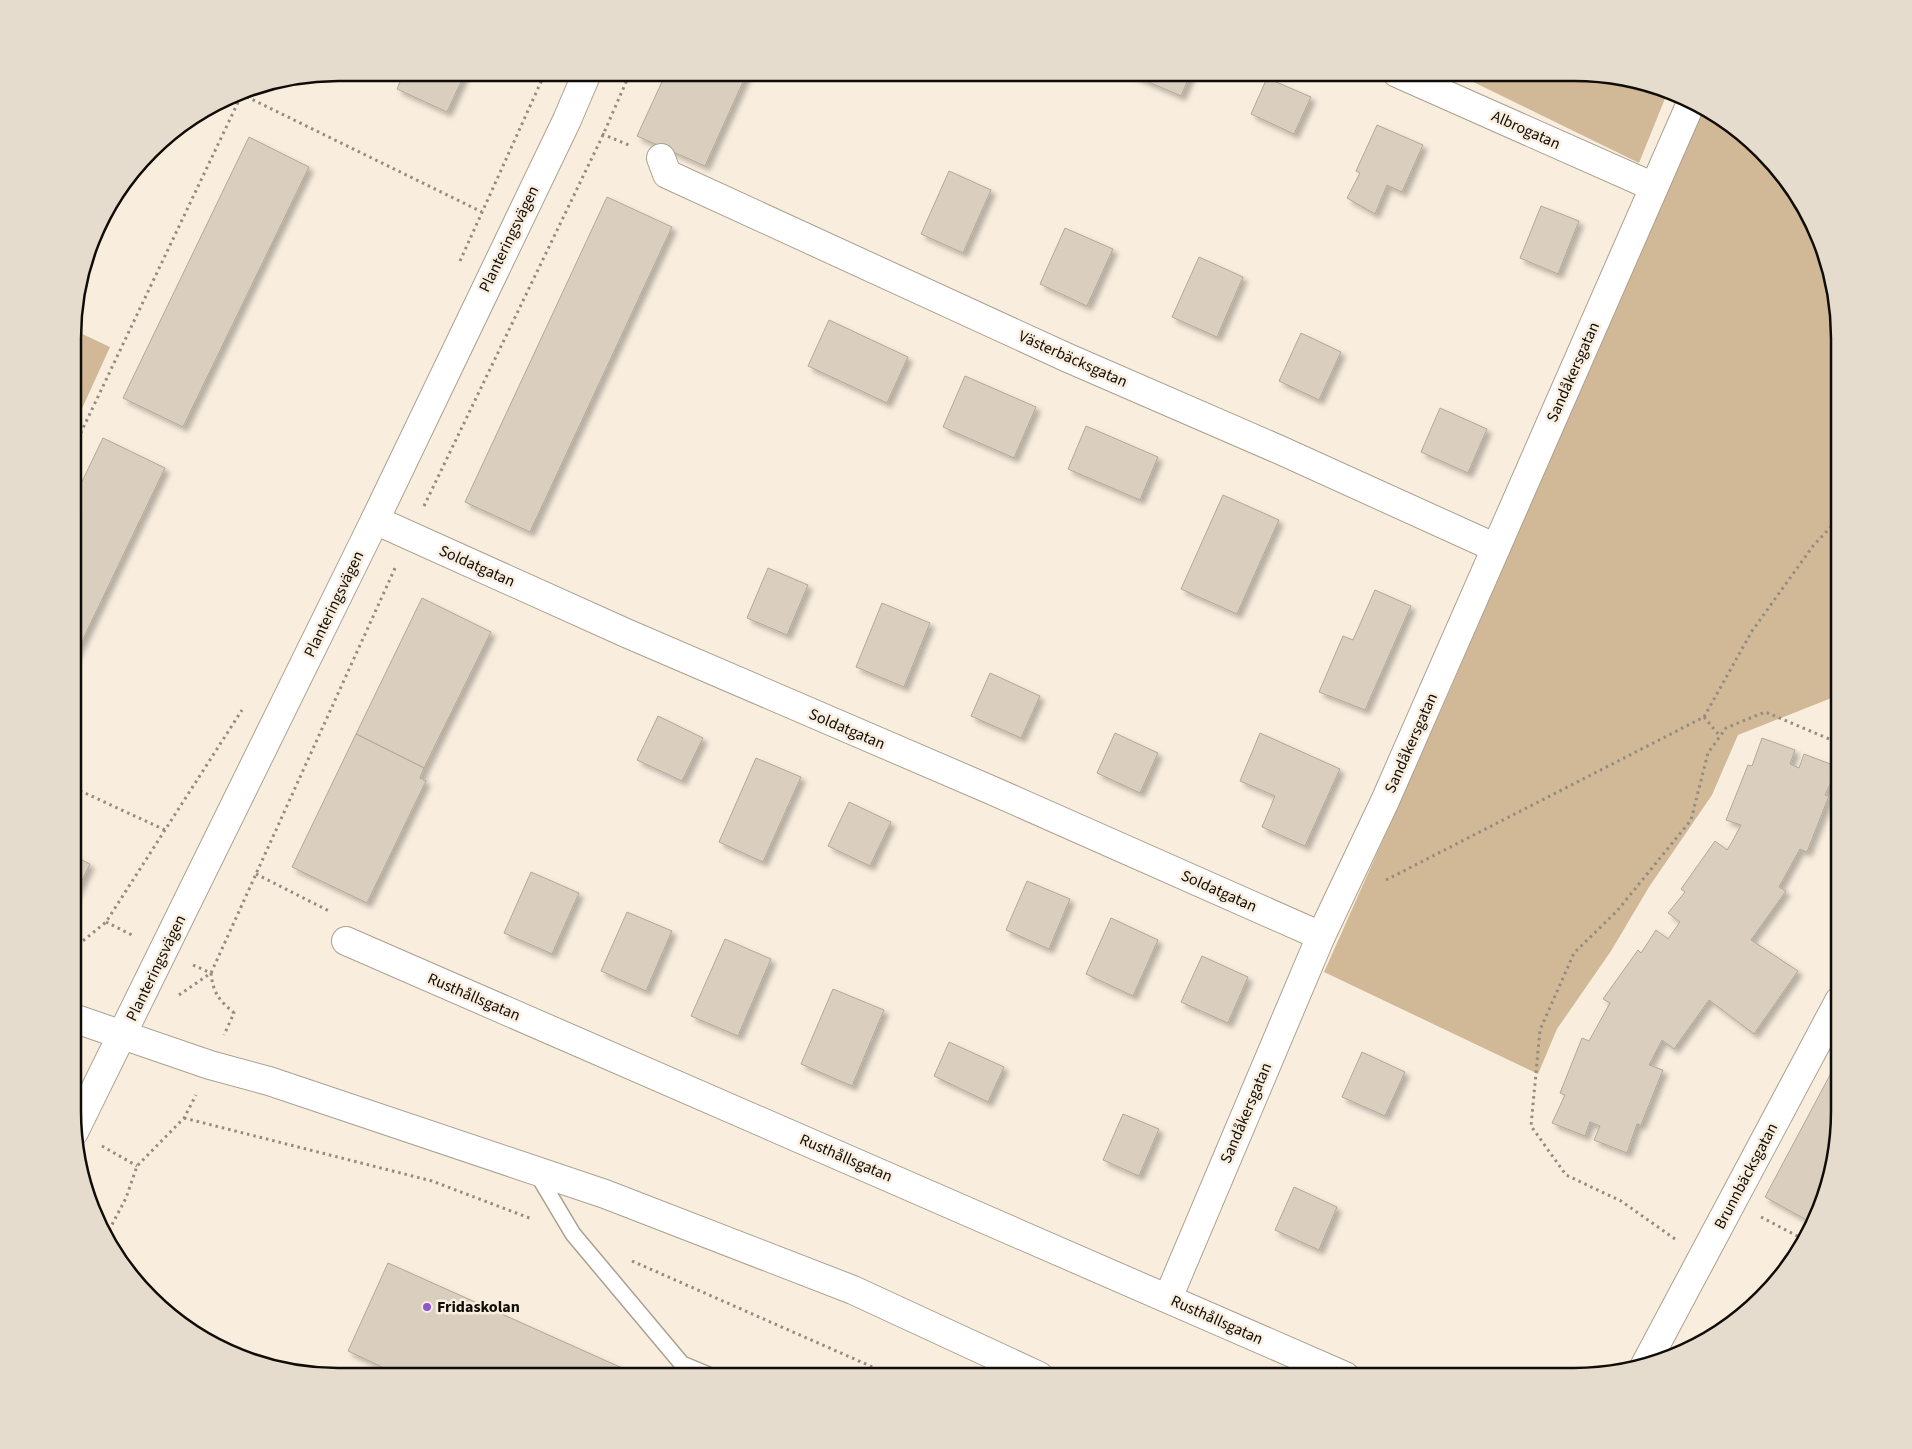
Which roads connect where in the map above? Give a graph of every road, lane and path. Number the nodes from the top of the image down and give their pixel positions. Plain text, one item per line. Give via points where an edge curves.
1 (541, 81) edge
2 (584, 81) edge
3 (1415, 81) edge
4 (249, 98) edge
5 (237, 102) edge
6 (1688, 109) edge
7 (567, 120) junction
8 (661, 158) joint
9 (1654, 187) junction
10 (482, 212) junction
11 (458, 266) dead end
12 (81, 430) edge
13 (375, 520) junction
14 (1831, 527) edge
15 (1496, 548) junction
16 (243, 708) dead end
17 (1704, 717) junction
18 (1720, 736) junction
19 (1831, 740) edge
20 (81, 791) edge
21 (165, 830) junction
22 (256, 874) dead end
23 (1380, 883) dead end
24 (1321, 936) junction
25 (346, 941) joint
26 (81, 943) edge
27 (210, 973) dead end
28 (1831, 1016) edge
29 (81, 1021) edge
30 (123, 1035) junction
31 (210, 1065) junction
32 (81, 1117) edge
33 (535, 1170) junction
34 (1732, 1202) junction
35 (110, 1228) edge
36 (1798, 1236) edge
37 (1702, 1258) junction
38 (1168, 1298) junction
39 (1657, 1354) edge
40 (692, 1368) edge
41 (1022, 1368) edge
42 (1327, 1368) edge

1 - 10 path
2 - 7 street, Planteringsvägen
3 - 9 street, Albrogatan
4 - 10 path
5 - 12 path
6 - 9 street, Sandåkersgatan
7 - 8 path
7 - 13 street, Planteringsvägen
8 - 15 street, Västerbäcksgatan via 667,174 1068,358
9 - 15 street, Sandåkersgatan
10 - 11 path
13 - 24 street, Soldatgatan via 626,634
13 - 30 street, Planteringsvägen
14 - 17 path via 1813,546 1752,630
15 - 24 street, Sandåkersgatan via 1386,801
16 - 21 path
17 - 18 path
17 - 23 path
18 - 19 path via 1726,728 1765,712
18 - 37 path via 1708,753 1691,820 1617,911 1574,953 1540,1030 1531,1126 1566,1176 1621,1201
20 - 21 path
21 - 26 path via 106,922
22 - 25 path via 337,915
24 - 38 street, Sandåkersgatan
25 - 38 street, Rusthållsgatan
27 - 31 path via 212,987 234,1013
28 - 34 street, Brunnbäcksgatan
29 - 30 street
30 - 31 street
30 - 32 street, Planteringsvägen
31 - 33 street via 269,1081
31 - 35 path via 184,1118 137,1166 126,1198
33 - 40 lane via 573,1234 682,1364
33 - 41 street via 853,1290
34 - 36 path
34 - 37 street, Brunnbäcksgatan
37 - 39 street, Brunnbäcksgatan
38 - 42 street, Rusthållsgatan

